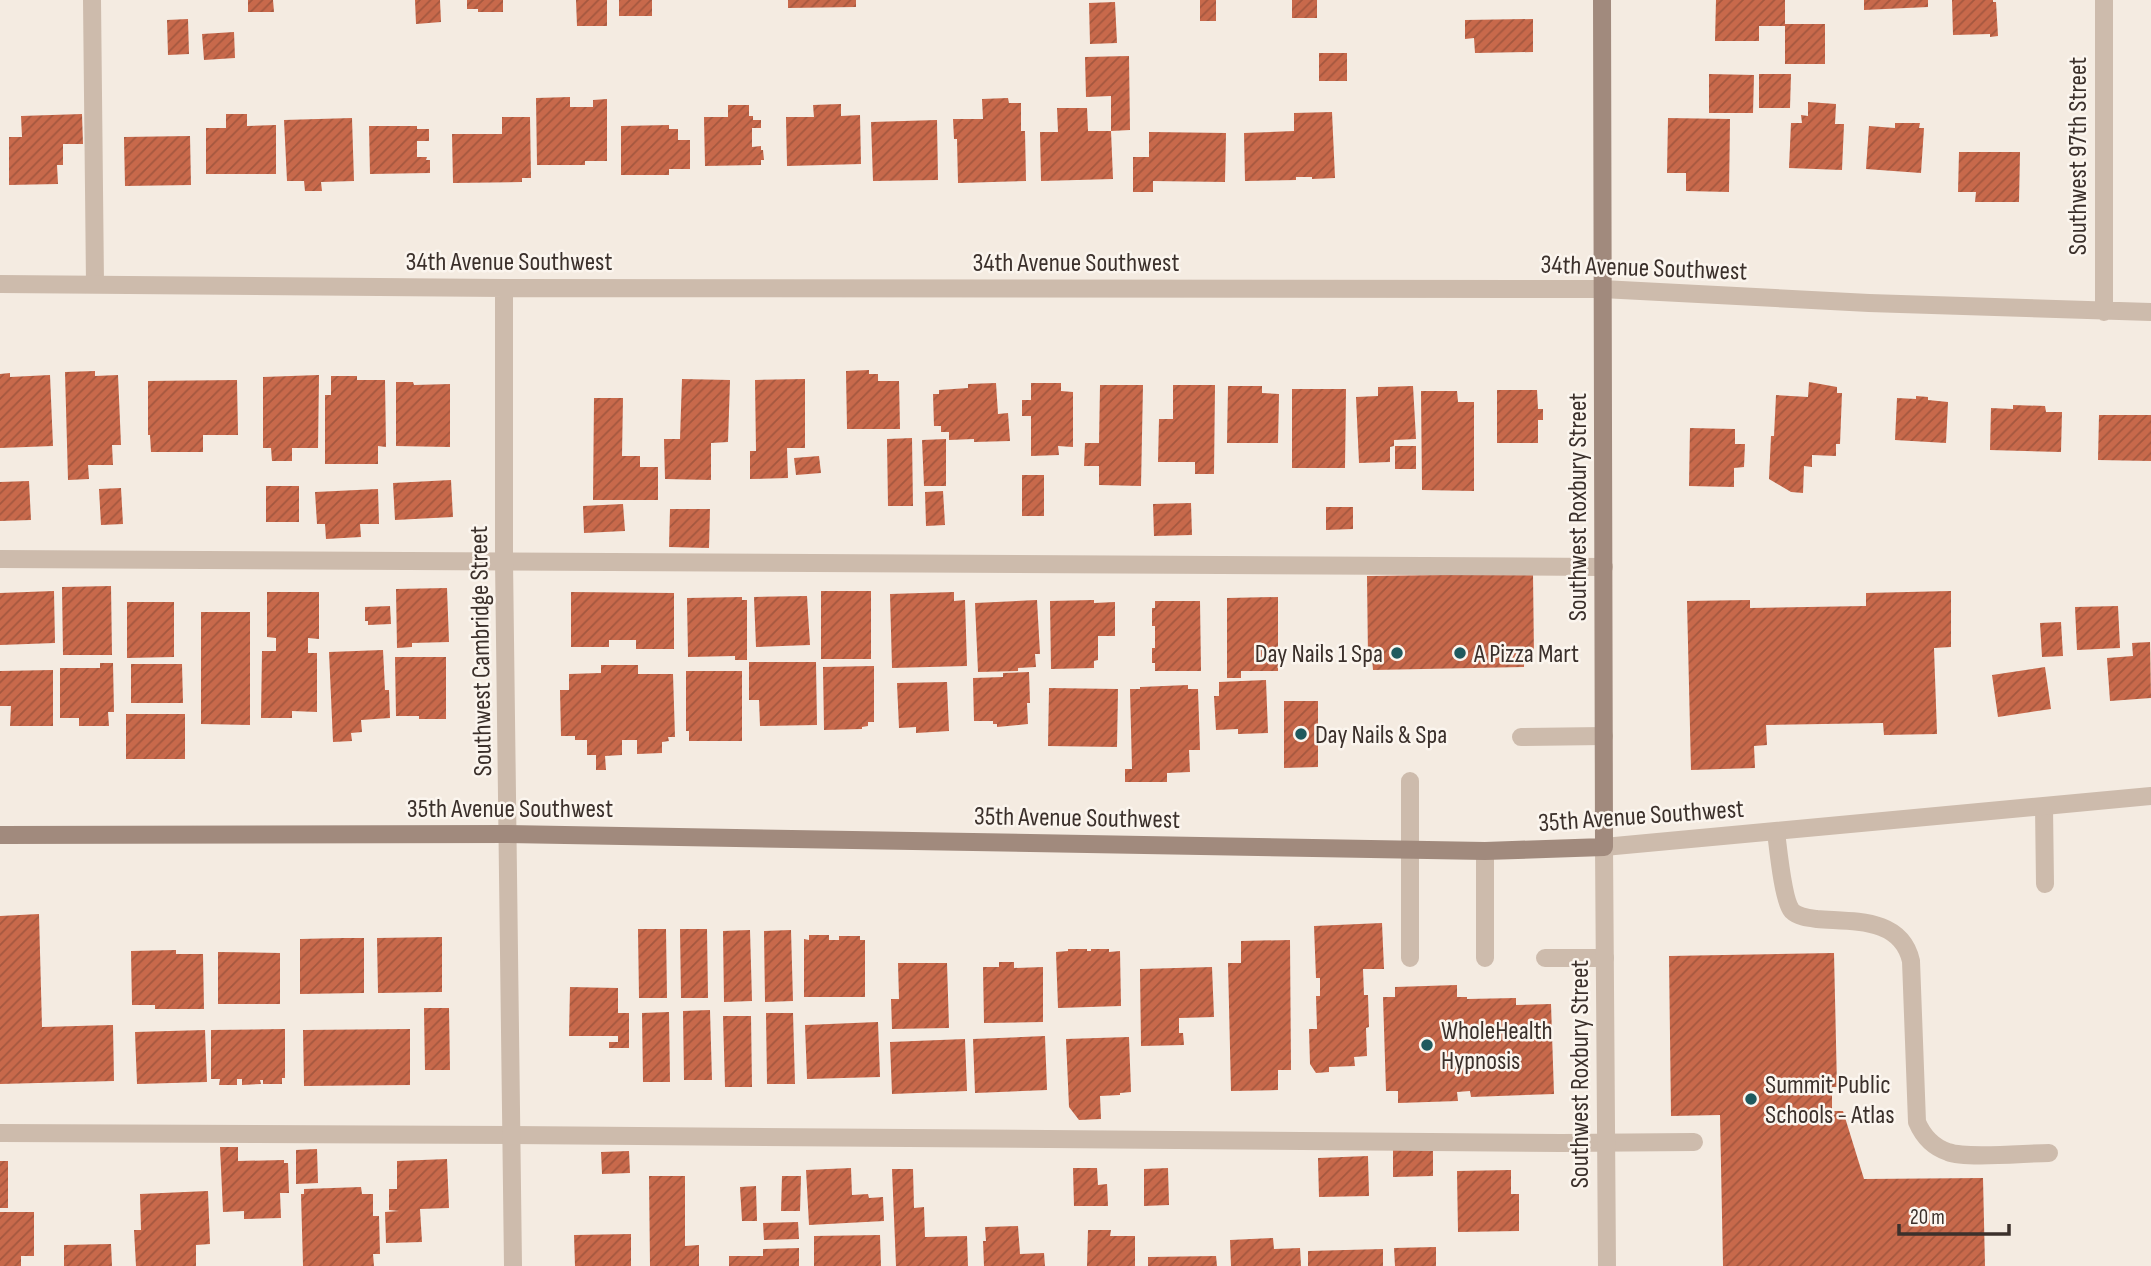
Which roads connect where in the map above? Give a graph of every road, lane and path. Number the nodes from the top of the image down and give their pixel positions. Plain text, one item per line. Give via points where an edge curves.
1 (92, 0) edge
2 (1602, 0) edge
3 (2104, 0) edge
4 (0, 284) edge
5 (95, 284) junction
6 (504, 288) junction
7 (1602, 289) junction
8 (2104, 312) junction
9 (2151, 312) edge
10 (0, 559) edge
11 (504, 561) junction
12 (1604, 567) junction
13 (1604, 736) junction
14 (1521, 737) dead end
15 (1410, 781) dead end
16 (2151, 796) edge
17 (2044, 807) junction
18 (1776, 832) junction
19 (508, 834) junction
20 (0, 835) edge
21 (1604, 847) junction
22 (1410, 848) junction
23 (1485, 851) junction
24 (2045, 884) dead end
25 (1410, 958) dead end
26 (1485, 958) dead end
27 (1545, 958) dead end
28 (1605, 958) junction
29 (0, 1133) edge
30 (512, 1135) junction
31 (1694, 1142) dead end
32 (1606, 1143) junction
33 (2049, 1153) dead end
34 (513, 1266) edge
35 (1607, 1266) edge

1 - 5 street
2 - 7 main road, Southwest Roxbury Street
3 - 8 street, Southwest 97th Street
4 - 5 street, 34th Avenue Southwest
5 - 6 street, 34th Avenue Southwest
6 - 7 street, 34th Avenue Southwest
6 - 11 street, Southwest Cambridge Street
7 - 8 street, 34th Avenue Southwest
7 - 12 main road, Southwest Roxbury Street
8 - 9 street, 34th Avenue Southwest
10 - 11 street
11 - 12 street
11 - 19 street, Southwest Cambridge Street
12 - 13 main road, Southwest Roxbury Street
13 - 14 street
13 - 21 main road, Southwest Roxbury Street
15 - 22 street
16 - 17 street, 35th Avenue Southwest
17 - 18 street, 35th Avenue Southwest
17 - 24 street
18 - 21 street, 35th Avenue Southwest
18 - 33 street via 1786,900 1792,911 1806,918 1876,925 1891,931 1909,950 1916,1122 1922,1133 1949,1153
19 - 20 main road, 35th Avenue Southwest
19 - 22 main road, 35th Avenue Southwest
19 - 30 street, Southwest Cambridge Street
21 - 23 main road, 35th Avenue Southwest
21 - 28 street, Southwest Roxbury Street
22 - 23 main road, 35th Avenue Southwest
22 - 25 street
23 - 26 street
27 - 28 street
28 - 32 street, Southwest Roxbury Street
29 - 30 street
30 - 32 street
30 - 34 street, Southwest Cambridge Street
31 - 32 street
32 - 35 street, Southwest Roxbury Street

